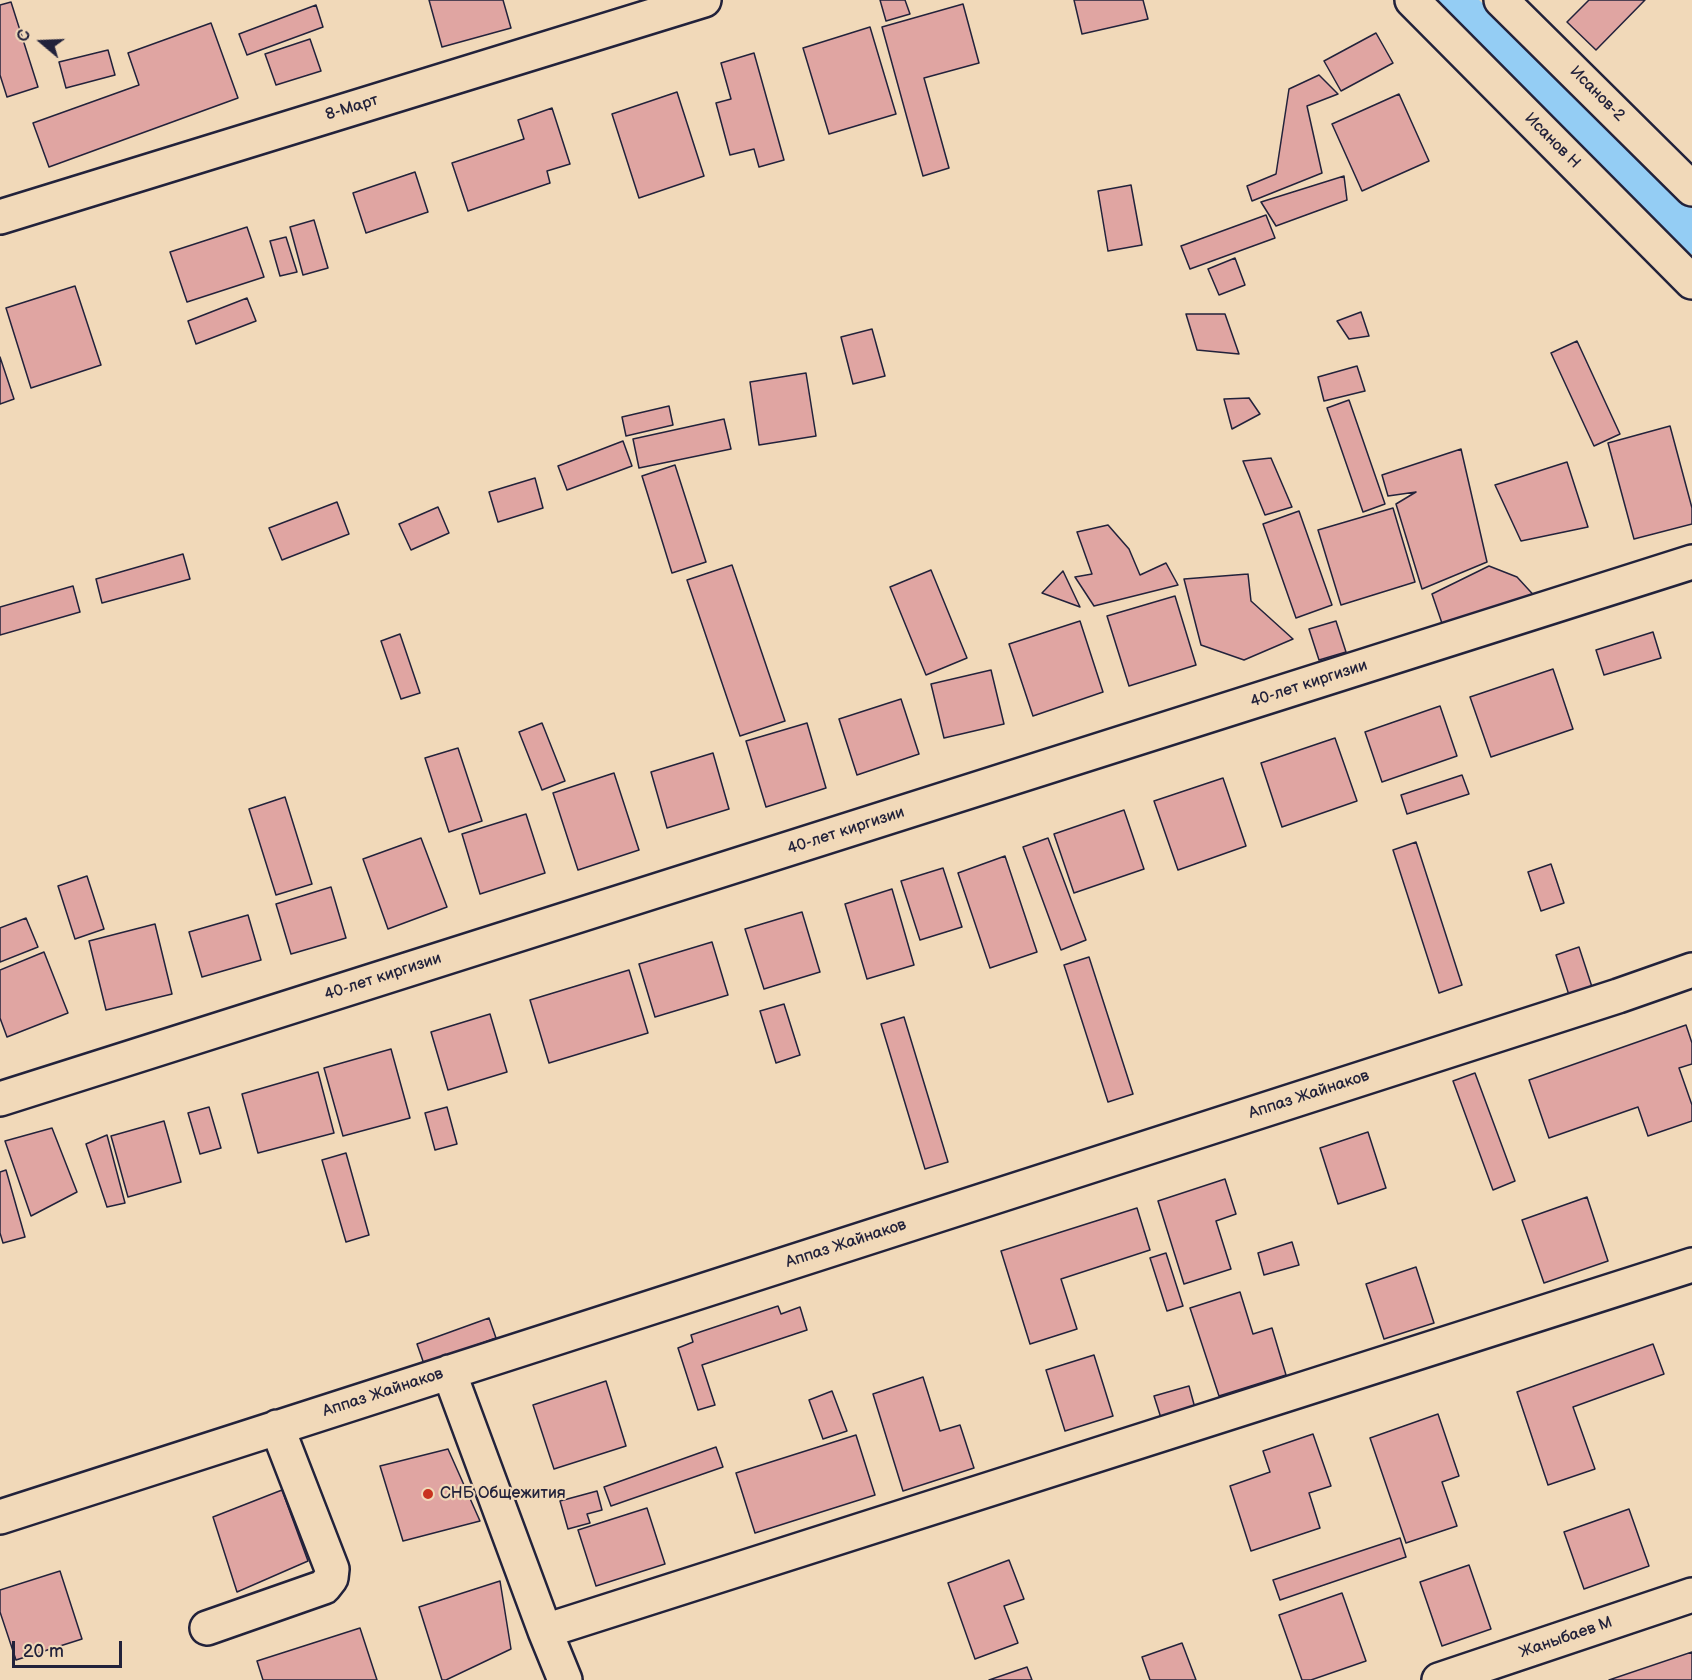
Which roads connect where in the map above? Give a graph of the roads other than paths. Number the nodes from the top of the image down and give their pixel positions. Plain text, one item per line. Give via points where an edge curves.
1 (704, 0) edge
2 (1412, 0) edge
3 (1501, 0) edge
4 (1692, 189) edge
5 (0, 217) edge
6 (1692, 282) edge
7 (1692, 562) edge
8 (1692, 970) edge
9 (0, 1099) edge
10 (1692, 1265) edge
11 (449, 1372) junction
12 (277, 1427) junction
13 (0, 1517) edge
14 (1692, 1595) edge
15 (207, 1628) dead end
16 (545, 1631) junction
17 (565, 1680) edge
18 (1439, 1680) edge

1 - 5 street, 8-Март
2 - 6 street, Исанов Н
3 - 4 street, Исанов-2
7 - 9 street, 40-лет киргизии
8 - 11 street, Аппаз Жайнаков
10 - 16 street
11 - 12 street, Аппаз Жайнаков
11 - 16 street
12 - 13 street, Аппаз Жайнаков
12 - 15 street via 332,1569 331,1578 324,1587
14 - 18 street, Жаныбаев М
16 - 17 street

